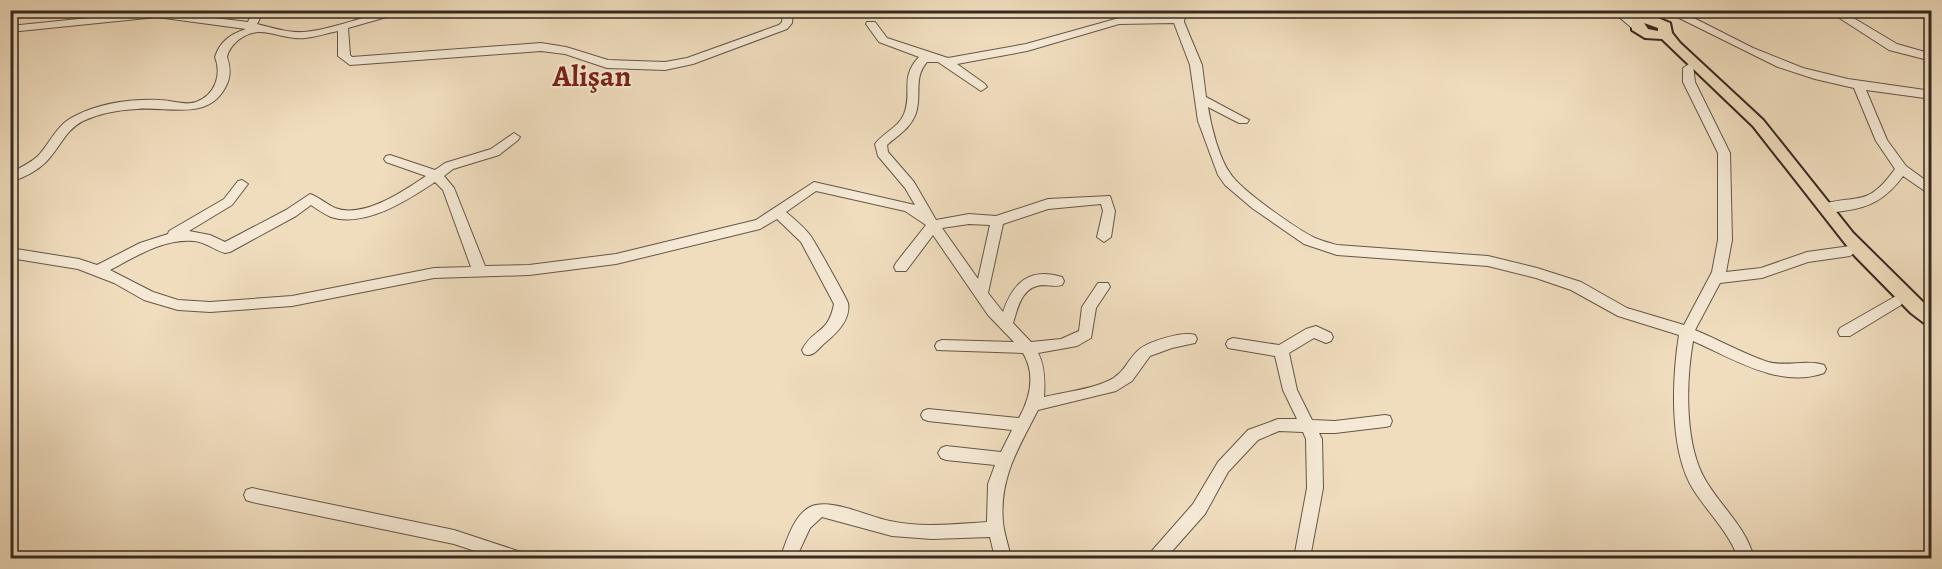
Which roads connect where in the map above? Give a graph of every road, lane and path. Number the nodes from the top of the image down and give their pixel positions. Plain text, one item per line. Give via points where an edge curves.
1 (259, 10) edge
2 (406, 10) edge
3 (788, 10) edge
4 (1616, 10) edge
5 (1627, 10) edge
6 (1662, 10) edge
7 (1668, 10) edge
8 (1832, 10) edge
9 (1180, 15) edge
10 (1687, 19) junction
11 (1643, 22) edge
12 (871, 24) dead end
13 (255, 27) junction
14 (343, 28) junction
15 (10, 29) edge
16 (1665, 30) junction
17 (929, 56) junction
18 (1932, 58) edge
19 (947, 62) junction
20 (1689, 68) junction
21 (1858, 84) junction
22 (981, 87) dead end
23 (1932, 95) edge
24 (1201, 99) junction
25 (1243, 120) dead end
26 (514, 137) dead end
27 (390, 159) dead end
28 (1902, 169) junction
29 (436, 175) junction
30 (10, 178) edge
31 (242, 184) dead end
32 (1932, 192) edge
33 (1824, 208) junction
34 (778, 212) junction
35 (996, 221) junction
36 (931, 222) junction
37 (1104, 237) dead end
38 (165, 240) junction
39 (1850, 251) junction
40 (10, 253) edge
41 (901, 267) dead end
42 (479, 269) junction
43 (99, 270) junction
44 (1716, 278) junction
45 (1057, 281) dead end
46 (1103, 287) dead end
47 (981, 295) junction
48 (1896, 301) junction
49 (1932, 322) edge
50 (1006, 324) junction
51 (1686, 332) junction
52 (1845, 332) dead end
53 (1932, 332) edge
54 (1326, 337) dead end
55 (1190, 339) dead end
56 (1233, 344) dead end
57 (942, 346) dead end
58 (1027, 347) junction
59 (809, 350) dead end
60 (1281, 351) junction
61 (1819, 369) dead end
62 (1034, 405) junction
63 (928, 415) dead end
64 (1385, 421) dead end
65 (1309, 424) junction
66 (1024, 425) junction
67 (946, 453) dead end
68 (1005, 459) junction
69 (252, 495) dead end
70 (995, 529) junction
71 (518, 558) edge
72 (788, 558) edge
73 (1004, 558) edge
74 (1156, 558) edge
75 (1302, 558) edge
76 (1746, 558) edge

1 - 13 street
2 - 14 street
3 - 14 street via 783,27 689,62 665,66 607,64 542,47 350,61 344,56
4 - 11 street
5 - 11 street
6 - 16 main road
7 - 10 street
8 - 18 street via 1893,47
9 - 19 street via 1119,21 1027,47
9 - 24 street via 1196,65
10 - 16 street via 1673,19
10 - 21 street via 1773,61
11 - 16 main road
11 - 20 main road
12 - 17 street via 883,40
13 - 14 street via 295,36
13 - 15 street via 157,14
13 - 30 street via 224,47 221,57 225,74 208,101 188,107 142,105 91,113 64,127 41,160
16 - 33 main road via 1760,125
17 - 19 street
17 - 36 street via 914,72 909,118 888,136 881,148 884,157 910,185
19 - 22 street
20 - 39 main road via 1751,127
20 - 44 street via 1689,82 1721,142 1726,161 1723,258
21 - 23 street
21 - 28 street via 1882,141
24 - 25 street
24 - 51 street via 1211,143 1229,182 1309,241 1330,249 1457,258 1528,271 1576,286 1632,315
26 - 29 street via 495,152 449,166
27 - 29 street
28 - 32 street
28 - 33 street via 1890,188 1876,198
29 - 38 street via 404,197 359,215 334,213 310,199 225,248 206,236
29 - 42 street via 455,203
31 - 38 street via 220,208
33 - 49 main road via 1878,273
34 - 36 street via 808,187 819,186 908,207
34 - 42 street via 750,228 687,239 605,261 529,270
34 - 59 street via 806,239 841,304 833,328
35 - 36 street
35 - 37 street via 1048,204 1106,199 1109,211
35 - 47 street
36 - 41 street
36 - 47 street
38 - 43 street
39 - 44 street via 1807,257 1762,273
39 - 48 main road
40 - 43 street
42 - 43 street via 408,277 292,301 210,307 163,302
44 - 51 street
45 - 50 street via 1025,283 1016,294
46 - 58 street via 1089,307 1084,338 1064,345
47 - 50 street
48 - 52 street
48 - 53 main road
50 - 58 street
51 - 61 street via 1766,367 1787,371
51 - 76 street via 1681,389 1687,451 1703,493 1740,540
54 - 60 street via 1311,333
55 - 62 street via 1145,352 1127,377 1111,387
56 - 60 street
57 - 58 street
58 - 62 street via 1037,371
60 - 65 street via 1290,390
62 - 66 street
63 - 66 street
64 - 65 street via 1335,427
65 - 74 street via 1263,429 1238,447 1199,509
65 - 75 street via 1314,439 1316,489
66 - 68 street
67 - 68 street
68 - 70 street via 996,484
69 - 71 street via 454,537
70 - 72 street via 892,529 822,510 808,518
70 - 73 street

